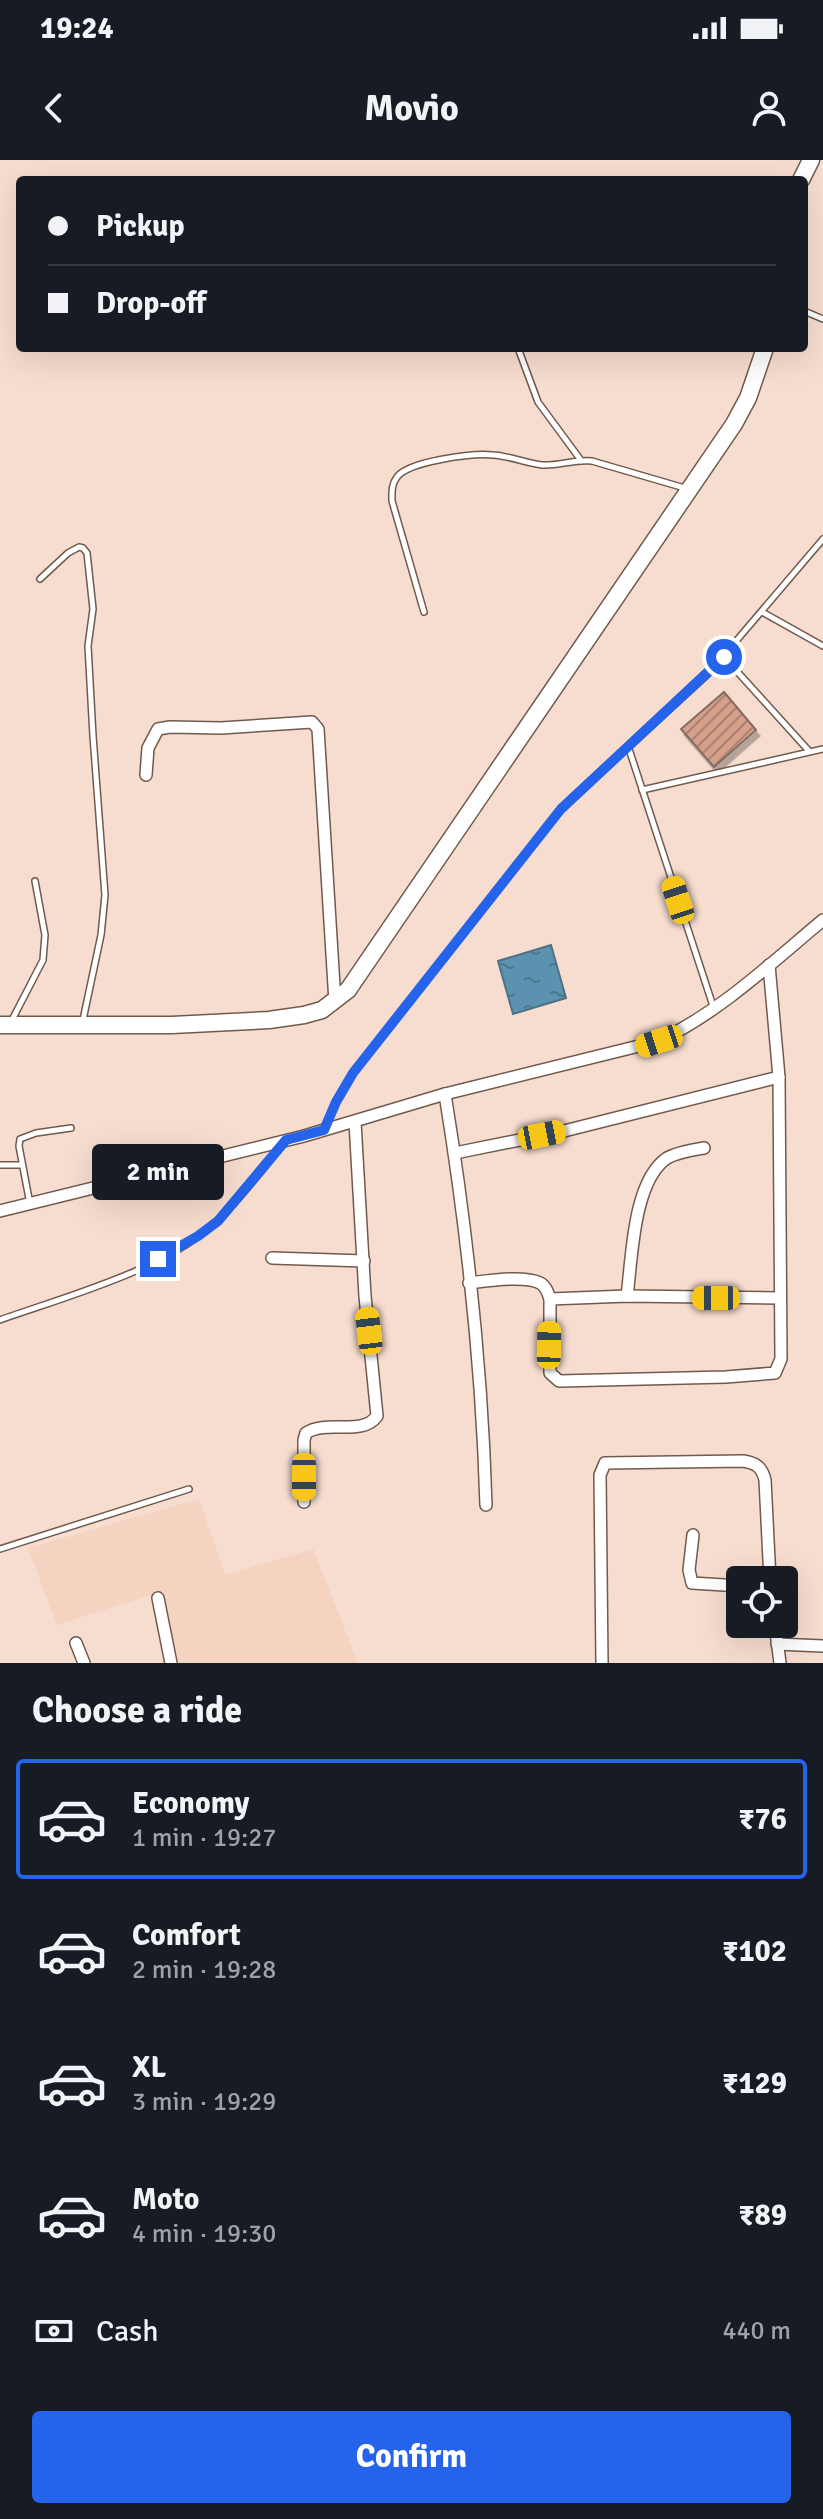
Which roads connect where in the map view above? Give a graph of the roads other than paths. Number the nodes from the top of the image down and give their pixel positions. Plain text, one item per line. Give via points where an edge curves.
1 (519, 352) edge
2 (764, 352) edge
3 (580, 460) junction
4 (689, 490) junction
5 (823, 539) edge
6 (40, 579) dead end
7 (424, 612) dead end
8 (762, 612) junction
9 (823, 646) edge
10 (724, 657) junction
11 (628, 746) junction
12 (823, 749) edge
13 (809, 752) junction
14 (146, 775) dead end
15 (642, 790) junction
16 (35, 881) dead end
17 (823, 920) edge
18 (769, 965) junction
19 (335, 1002) junction
20 (714, 1010) junction
21 (5, 1025) edge
22 (82, 1025) junction
23 (779, 1077) junction
24 (445, 1094) junction
25 (355, 1122) junction
26 (71, 1128) dead end
27 (324, 1130) junction
28 (286, 1140) junction
29 (704, 1148) dead end
30 (455, 1153) junction
31 (0, 1165) edge
32 (22, 1165) junction
33 (30, 1204) junction
34 (0, 1211) edge
35 (272, 1258) dead end
36 (364, 1261) junction
37 (469, 1283) junction
38 (627, 1296) junction
39 (780, 1298) junction
40 (550, 1299) junction
41 (0, 1320) edge
42 (189, 1489) dead end
43 (304, 1502) dead end
44 (486, 1505) dead end
45 (693, 1535) dead end
46 (0, 1549) edge
47 (769, 1566) edge
48 (726, 1585) edge
49 (158, 1598) dead end
50 (776, 1638) edge
51 (76, 1643) dead end
52 (777, 1644) junction
53 (823, 1646) edge
54 (84, 1663) edge
55 (171, 1663) edge
56 (602, 1663) edge
57 (780, 1663) edge

1 - 3 lane via 538,402
2 - 4 street via 741,411
3 - 4 lane
3 - 7 lane via 540,465 475,454 398,475 392,501
4 - 19 street via 361,974
5 - 8 lane
6 - 22 lane via 74,549 87,553 105,895
8 - 9 lane
8 - 10 lane
10 - 11 lane
10 - 13 lane
11 - 15 lane
11 - 27 lane via 535,840 353,1073
12 - 13 lane
13 - 15 lane
14 - 19 street via 148,748 158,729 312,722 318,729
15 - 20 lane
16 - 21 lane via 45,935 43,960
17 - 18 street
18 - 20 street
18 - 23 street
19 - 22 street via 304,1015 269,1020
20 - 24 street via 637,1048
21 - 22 street
23 - 30 street
23 - 39 street
24 - 25 street
24 - 30 street
25 - 27 street
25 - 36 street
26 - 32 lane via 20,1139
27 - 28 street
28 - 33 street
28 - 41 lane via 234,1203 198,1236 142,1268
29 - 38 street via 665,1160 646,1189 637,1210
30 - 37 street
31 - 32 lane
32 - 33 lane
33 - 34 street
35 - 36 street
36 - 43 street via 377,1416 365,1426 320,1427 306,1433
37 - 40 street via 529,1280 540,1283
37 - 44 street
38 - 39 street
38 - 40 street
39 - 40 street via 781,1359 775,1373 559,1381 550,1373
42 - 46 lane
45 - 48 street via 692,1583
47 - 56 street via 765,1480 757,1465 605,1463 600,1475
49 - 55 street
50 - 52 street
51 - 54 street
52 - 53 street
52 - 57 street

